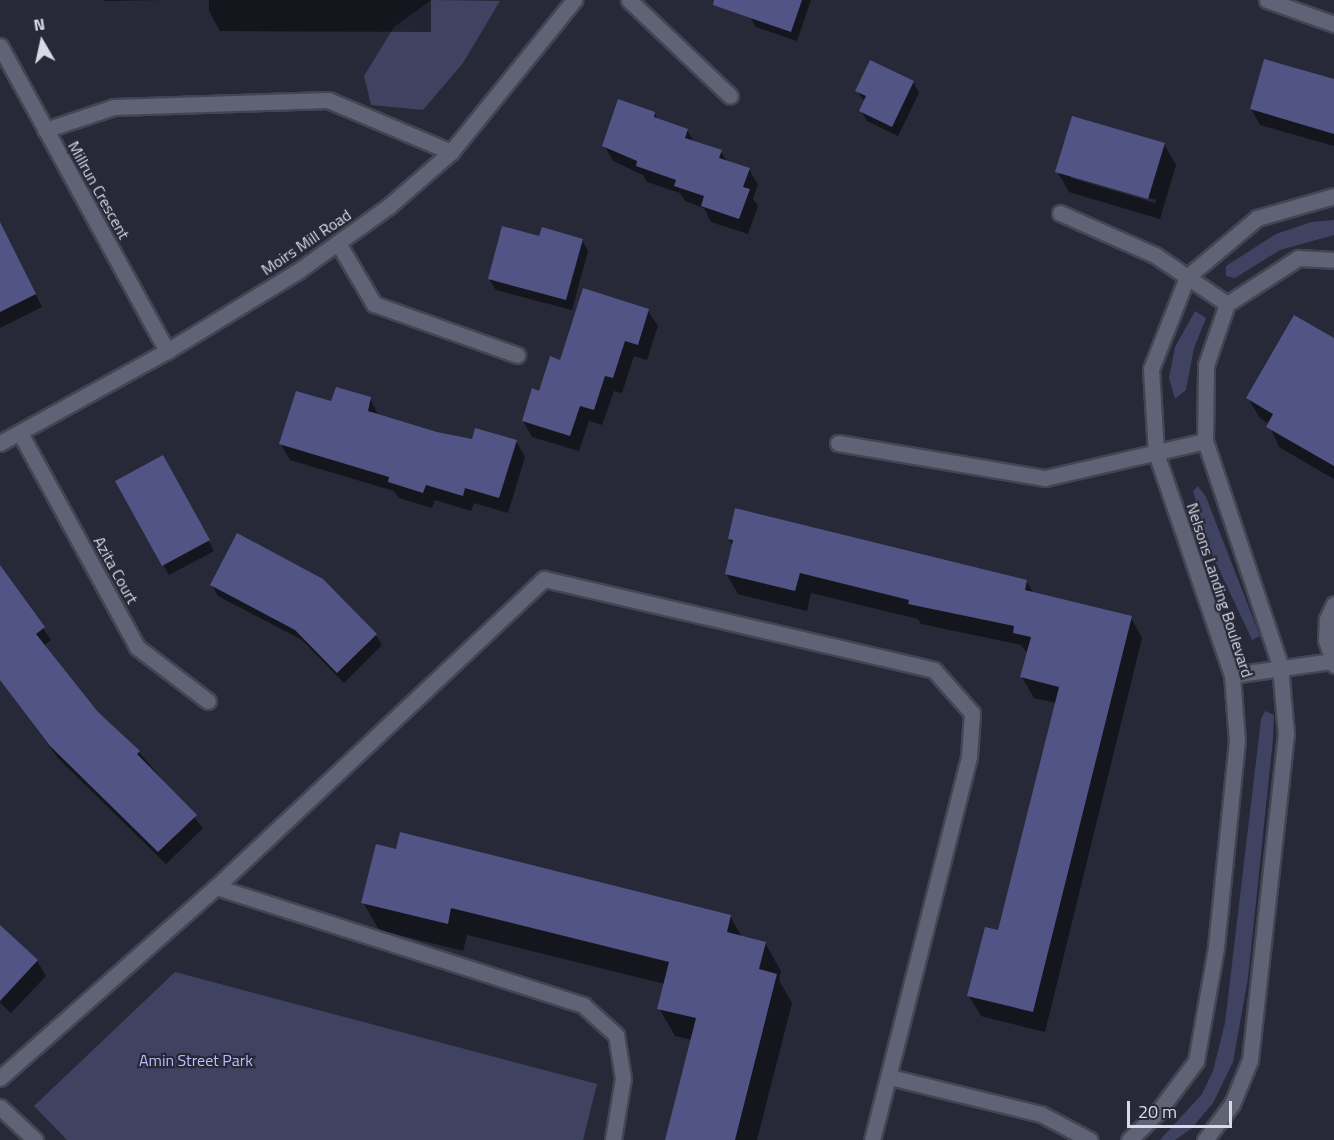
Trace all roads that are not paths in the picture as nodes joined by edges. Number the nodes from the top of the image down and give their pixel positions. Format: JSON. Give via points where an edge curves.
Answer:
{"nodes":[{"id":1,"x":574,"y":0,"type":"edge"},
{"id":2,"x":628,"y":0,"type":"edge"},
{"id":3,"x":1267,"y":0,"type":"edge"},
{"id":4,"x":1334,"y":24,"type":"edge"},
{"id":5,"x":0,"y":46,"type":"edge"},
{"id":6,"x":730,"y":96,"type":"dead end"},
{"id":7,"x":45,"y":129,"type":"junction"},
{"id":8,"x":451,"y":152,"type":"junction"},
{"id":9,"x":1334,"y":196,"type":"edge"},
{"id":10,"x":1060,"y":213,"type":"dead end"},
{"id":11,"x":338,"y":243,"type":"junction"},
{"id":12,"x":1334,"y":260,"type":"edge"},
{"id":13,"x":1187,"y":277,"type":"junction"},
{"id":14,"x":1227,"y":304,"type":"junction"},
{"id":15,"x":167,"y":351,"type":"junction"},
{"id":16,"x":517,"y":355,"type":"dead end"},
{"id":17,"x":20,"y":433,"type":"junction"},
{"id":18,"x":1205,"y":441,"type":"junction"},
{"id":19,"x":838,"y":442,"type":"dead end"},
{"id":20,"x":0,"y":443,"type":"edge"},
{"id":21,"x":1156,"y":453,"type":"junction"},
{"id":22,"x":1334,"y":604,"type":"edge"},
{"id":23,"x":1332,"y":663,"type":"edge"},
{"id":24,"x":1281,"y":665,"type":"junction"},
{"id":25,"x":1232,"y":675,"type":"junction"},
{"id":26,"x":208,"y":701,"type":"dead end"},
{"id":27,"x":216,"y":887,"type":"junction"},
{"id":28,"x":890,"y":1077,"type":"junction"},
{"id":29,"x":0,"y":1078,"type":"edge"},
{"id":30,"x":0,"y":1107,"type":"edge"},
{"id":31,"x":35,"y":1140,"type":"edge"},
{"id":32,"x":613,"y":1140,"type":"edge"},
{"id":33,"x":872,"y":1140,"type":"edge"},
{"id":34,"x":1090,"y":1140,"type":"edge"},
{"id":35,"x":1129,"y":1140,"type":"edge"},
{"id":36,"x":1205,"y":1140,"type":"edge"}],
"edges":[{"from":1,"to":8,"type":"street","name":"Moirs Mill Road"},
{"from":2,"to":6,"type":"street"},
{"from":3,"to":4,"type":"street"},
{"from":5,"to":7,"type":"street","name":"Millrun Crescent"},
{"from":7,"to":8,"type":"street","via":[[114,107],[328,100]]},
{"from":7,"to":15,"type":"street","name":"Millrun Crescent"},
{"from":8,"to":11,"type":"street","name":"Moirs Mill Road","via":[[389,206]]},
{"from":9,"to":13,"type":"street","name":"Nelsons Landing Boulevard","via":[[1257,218]]},
{"from":10,"to":13,"type":"street","via":[[1155,255]]},
{"from":11,"to":15,"type":"street","name":"Moirs Mill Road"},
{"from":11,"to":16,"type":"street","via":[[374,304]]},
{"from":12,"to":14,"type":"street","via":[[1298,258]]},
{"from":13,"to":14,"type":"street"},
{"from":13,"to":21,"type":"street","name":"Nelsons Landing Boulevard","via":[[1151,369]]},
{"from":14,"to":18,"type":"street","name":"Nelsons Landing Boulevard","via":[[1206,365]]},
{"from":15,"to":17,"type":"street","name":"Moirs Mill Road"},
{"from":17,"to":20,"type":"street","name":"Moirs Mill Road"},
{"from":17,"to":26,"type":"street","name":"Azita Court","via":[[137,647]]},
{"from":18,"to":21,"type":"street"},
{"from":18,"to":24,"type":"street","name":"Nelsons Landing Boulevard"},
{"from":19,"to":21,"type":"street","via":[[1045,478]]},
{"from":21,"to":25,"type":"street","name":"Nelsons Landing Boulevard"},
{"from":22,"to":23,"type":"street","via":[[1326,640]]},
{"from":23,"to":24,"type":"street"},
{"from":24,"to":25,"type":"street"},
{"from":24,"to":36,"type":"street","name":"Nelsons Landing Boulevard","via":[[1286,734],[1250,1060],[1232,1104]]},
{"from":25,"to":35,"type":"street","name":"Nelsons Landing Boulevard","via":[[1236,752],[1216,947],[1196,1061],[1157,1113]]},
{"from":27,"to":28,"type":"street","via":[[544,579],[933,670],[972,713],[969,757]]},
{"from":27,"to":29,"type":"street"},
{"from":27,"to":32,"type":"street","via":[[583,1005],[616,1035],[623,1077]]},
{"from":28,"to":33,"type":"street"},
{"from":28,"to":34,"type":"street","via":[[1041,1114]]},
{"from":30,"to":31,"type":"street"}]}
